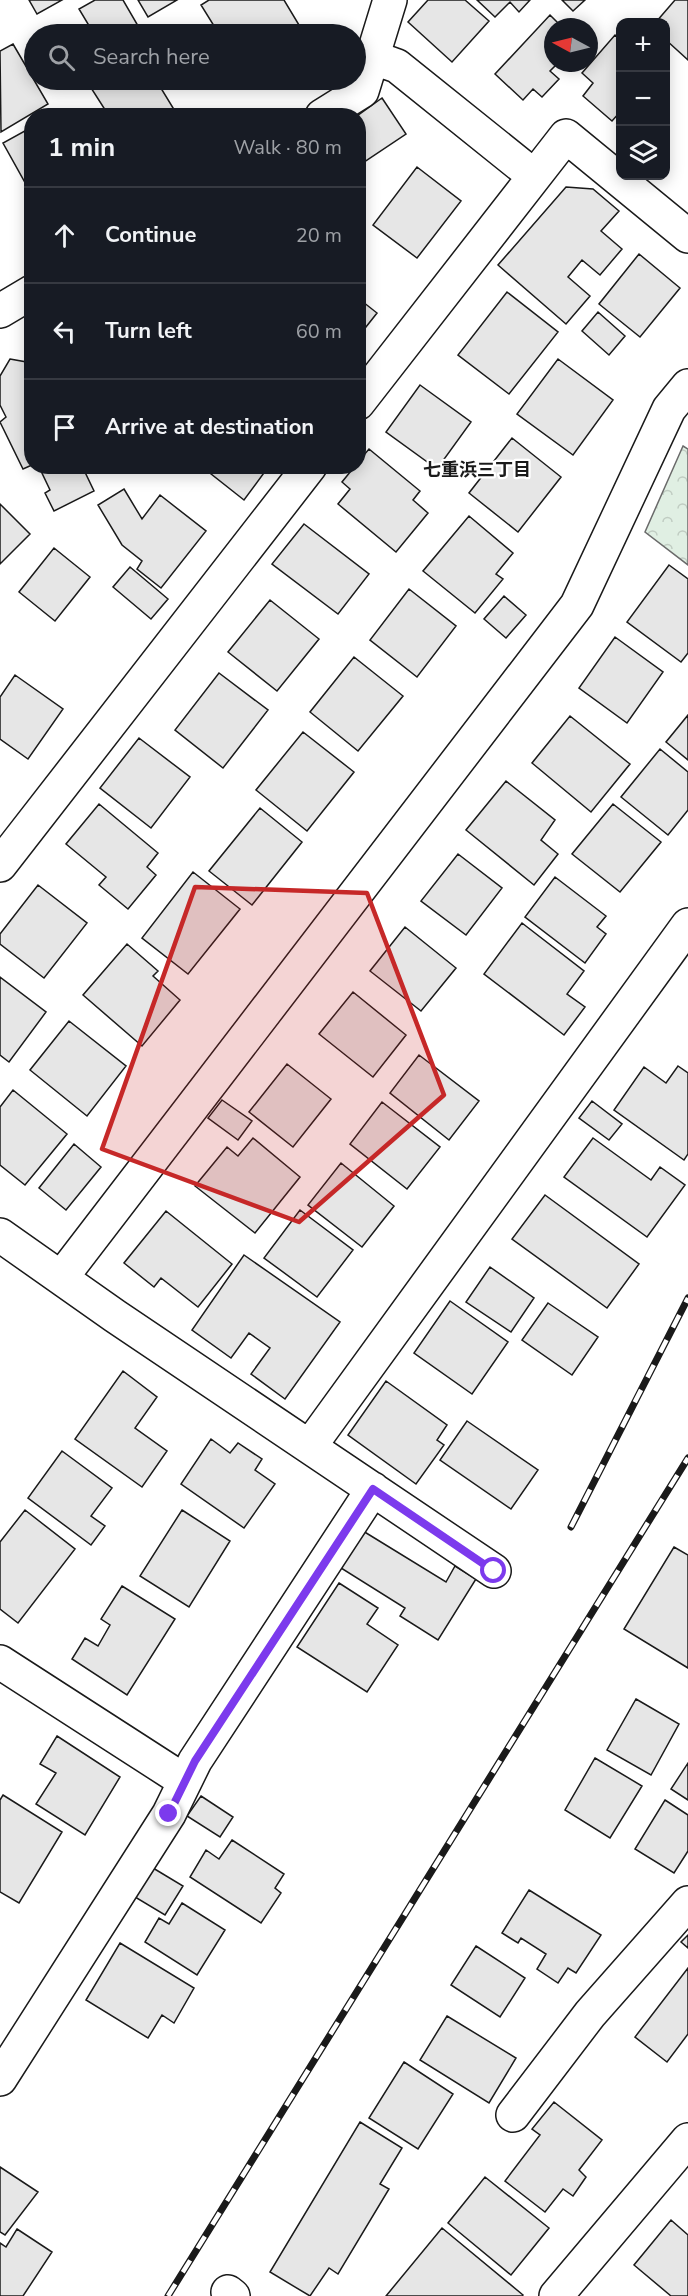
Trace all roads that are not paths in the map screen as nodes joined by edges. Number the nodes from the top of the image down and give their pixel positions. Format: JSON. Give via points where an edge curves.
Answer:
{"nodes":[{"id":1,"x":390,"y":0,"type":"edge"},
{"id":2,"x":372,"y":57,"type":"junction"},
{"id":3,"x":366,"y":77,"type":"edge"},
{"id":4,"x":362,"y":90,"type":"edge"},
{"id":5,"x":335,"y":108,"type":"edge"},
{"id":6,"x":534,"y":176,"type":"junction"},
{"id":7,"x":688,"y":236,"type":"edge"},
{"id":8,"x":24,"y":297,"type":"edge"},
{"id":9,"x":0,"y":311,"type":"edge"},
{"id":10,"x":688,"y":386,"type":"edge"},
{"id":11,"x":366,"y":394,"type":"edge"},
{"id":12,"x":304,"y":474,"type":"edge"},
{"id":13,"x":0,"y":865,"type":"edge"},
{"id":14,"x":688,"y":925,"type":"edge"},
{"id":15,"x":0,"y":1235,"type":"edge"},
{"id":16,"x":61,"y":1278,"type":"junction"},
{"id":17,"x":310,"y":1446,"type":"junction"},
{"id":18,"x":373,"y":1489,"type":"junction"},
{"id":19,"x":494,"y":1571,"type":"dead end"},
{"id":20,"x":0,"y":1662,"type":"edge"},
{"id":21,"x":183,"y":1780,"type":"junction"},
{"id":22,"x":688,"y":1903,"type":"edge"},
{"id":23,"x":0,"y":2079,"type":"edge"},
{"id":24,"x":513,"y":2115,"type":"dead end"},
{"id":25,"x":688,"y":2140,"type":"edge"},
{"id":26,"x":556,"y":2296,"type":"edge"}],
"edges":[{"from":1,"to":2,"type":"street"},
{"from":2,"to":3,"type":"street"},
{"from":2,"to":6,"type":"street","via":[[397,66]]},
{"from":4,"to":5,"type":"street"},
{"from":6,"to":7,"type":"street","via":[[566,136]]},
{"from":6,"to":11,"type":"street"},
{"from":8,"to":9,"type":"street"},
{"from":10,"to":16,"type":"street","via":[[669,409],[577,605]]},
{"from":12,"to":13,"type":"street"},
{"from":14,"to":17,"type":"street"},
{"from":15,"to":16,"type":"street"},
{"from":16,"to":17,"type":"street"},
{"from":17,"to":18,"type":"street"},
{"from":18,"to":19,"type":"street"},
{"from":18,"to":21,"type":"street"},
{"from":20,"to":21,"type":"street"},
{"from":21,"to":23,"type":"street","via":[[169,1814]]},
{"from":22,"to":24,"type":"street","via":[[590,2014]]},
{"from":25,"to":26,"type":"street"}]}
